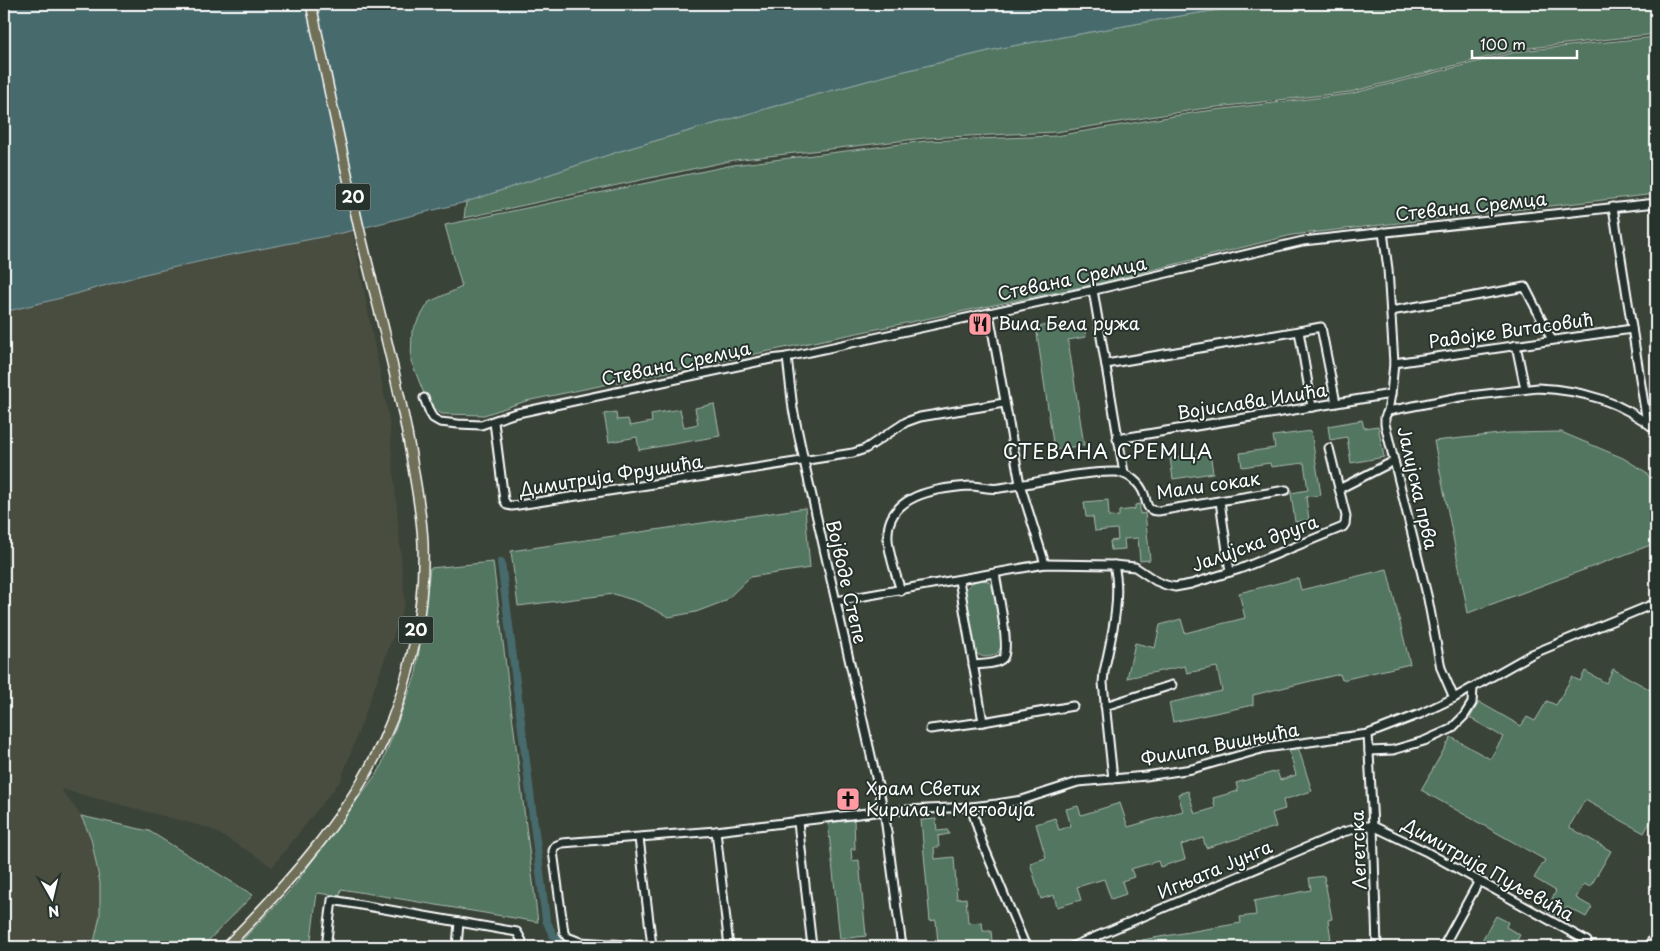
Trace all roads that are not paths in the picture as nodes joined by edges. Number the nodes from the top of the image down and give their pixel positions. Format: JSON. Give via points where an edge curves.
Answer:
{"nodes":[{"id":1,"x":311,"y":4,"type":"edge"},
{"id":2,"x":1656,"y":203,"type":"edge"},
{"id":3,"x":1613,"y":207,"type":"junction"},
{"id":4,"x":1383,"y":232,"type":"junction"},
{"id":5,"x":1093,"y":290,"type":"junction"},
{"id":6,"x":1392,"y":311,"type":"junction"},
{"id":7,"x":988,"y":313,"type":"junction"},
{"id":8,"x":1632,"y":329,"type":"junction"},
{"id":9,"x":1298,"y":331,"type":"junction"},
{"id":10,"x":1552,"y":340,"type":"junction"},
{"id":11,"x":1516,"y":346,"type":"junction"},
{"id":12,"x":787,"y":357,"type":"junction"},
{"id":13,"x":1394,"y":363,"type":"junction"},
{"id":14,"x":1106,"y":364,"type":"junction"},
{"id":15,"x":1525,"y":389,"type":"junction"},
{"id":16,"x":1391,"y":394,"type":"junction"},
{"id":17,"x":424,"y":398,"type":"dead end"},
{"id":18,"x":1004,"y":403,"type":"junction"},
{"id":19,"x":1336,"y":403,"type":"junction"},
{"id":20,"x":1312,"y":407,"type":"junction"},
{"id":21,"x":1388,"y":411,"type":"junction"},
{"id":22,"x":494,"y":422,"type":"junction"},
{"id":23,"x":1647,"y":422,"type":"junction"},
{"id":24,"x":1656,"y":430,"type":"edge"},
{"id":25,"x":1118,"y":439,"type":"junction"},
{"id":26,"x":1329,"y":448,"type":"dead end"},
{"id":27,"x":1394,"y":461,"type":"junction"},
{"id":28,"x":804,"y":462,"type":"junction"},
{"id":29,"x":1124,"y":473,"type":"junction"},
{"id":30,"x":1020,"y":484,"type":"junction"},
{"id":31,"x":1339,"y":489,"type":"junction"},
{"id":32,"x":1286,"y":490,"type":"dead end"},
{"id":33,"x":1220,"y":501,"type":"junction"},
{"id":34,"x":1045,"y":564,"type":"junction"},
{"id":35,"x":1114,"y":565,"type":"junction"},
{"id":36,"x":1230,"y":572,"type":"junction"},
{"id":37,"x":995,"y":573,"type":"junction"},
{"id":38,"x":959,"y":580,"type":"junction"},
{"id":39,"x":901,"y":591,"type":"junction"},
{"id":40,"x":836,"y":602,"type":"junction"},
{"id":41,"x":1656,"y":603,"type":"edge"},
{"id":42,"x":973,"y":666,"type":"junction"},
{"id":43,"x":1172,"y":684,"type":"dead end"},
{"id":44,"x":1473,"y":688,"type":"junction"},
{"id":45,"x":1454,"y":698,"type":"junction"},
{"id":46,"x":1073,"y":706,"type":"dead end"},
{"id":47,"x":1105,"y":706,"type":"junction"},
{"id":48,"x":983,"y":722,"type":"junction"},
{"id":49,"x":930,"y":729,"type":"dead end"},
{"id":50,"x":1368,"y":734,"type":"junction"},
{"id":51,"x":1369,"y":751,"type":"junction"},
{"id":52,"x":1113,"y":779,"type":"junction"},
{"id":53,"x":971,"y":807,"type":"junction"},
{"id":54,"x":884,"y":811,"type":"junction"},
{"id":55,"x":798,"y":822,"type":"junction"},
{"id":56,"x":1374,"y":827,"type":"junction"},
{"id":57,"x":716,"y":831,"type":"junction"},
{"id":58,"x":639,"y":838,"type":"junction"},
{"id":59,"x":1479,"y":881,"type":"junction"},
{"id":60,"x":459,"y":922,"type":"junction"},
{"id":61,"x":1656,"y":934,"type":"edge"},
{"id":62,"x":1587,"y":941,"type":"dead end"},
{"id":63,"x":652,"y":946,"type":"edge"},
{"id":64,"x":226,"y":947,"type":"edge"},
{"id":65,"x":326,"y":947,"type":"edge"},
{"id":66,"x":456,"y":947,"type":"edge"},
{"id":67,"x":522,"y":947,"type":"edge"},
{"id":68,"x":661,"y":947,"type":"edge"},
{"id":69,"x":729,"y":947,"type":"edge"},
{"id":70,"x":812,"y":947,"type":"edge"},
{"id":71,"x":902,"y":947,"type":"edge"},
{"id":72,"x":1026,"y":947,"type":"edge"},
{"id":73,"x":1071,"y":947,"type":"edge"},
{"id":74,"x":1377,"y":947,"type":"edge"},
{"id":75,"x":1443,"y":947,"type":"edge"},
{"id":76,"x":1648,"y":947,"type":"edge"}],
"edges":[{"from":1,"to":64,"type":"main road","number":"20","via":[[398,390],[423,542],[421,604],[403,687],[383,741],[348,804],[274,897]]},
{"from":2,"to":3,"type":"street","name":"Стевана Сремца"},
{"from":3,"to":4,"type":"street","name":"Стевана Сремца"},
{"from":3,"to":8,"type":"street"},
{"from":4,"to":5,"type":"street","name":"Стевана Сремца","via":[[1303,241]]},
{"from":4,"to":6,"type":"street"},
{"from":5,"to":7,"type":"street","name":"Стевана Сремца"},
{"from":5,"to":14,"type":"street"},
{"from":6,"to":10,"type":"street","via":[[1525,288]]},
{"from":6,"to":13,"type":"street"},
{"from":7,"to":12,"type":"street","name":"Стевана Сремца"},
{"from":7,"to":18,"type":"street"},
{"from":8,"to":10,"type":"street","name":"Радојке Витасовић"},
{"from":8,"to":23,"type":"street"},
{"from":9,"to":14,"type":"street"},
{"from":9,"to":19,"type":"street","via":[[1321,327]]},
{"from":9,"to":20,"type":"street"},
{"from":10,"to":11,"type":"street","name":"Радојке Витасовић"},
{"from":11,"to":13,"type":"street","name":"Радојке Витасовић"},
{"from":11,"to":15,"type":"street"},
{"from":12,"to":22,"type":"street","name":"Стевана Сремца","via":[[513,414]]},
{"from":12,"to":28,"type":"street","name":"Војводе Степе"},
{"from":13,"to":16,"type":"street"},
{"from":14,"to":25,"type":"street"},
{"from":15,"to":21,"type":"street","name":"Јалијска прва"},
{"from":15,"to":23,"type":"street","name":"Јалијска прва","via":[[1549,388],[1593,396]]},
{"from":16,"to":19,"type":"street","name":"Војислава Илића"},
{"from":16,"to":21,"type":"street"},
{"from":17,"to":22,"type":"street","name":"Стевана Сремца","via":[[433,418],[440,422],[474,425]]},
{"from":18,"to":28,"type":"street","via":[[920,417],[906,422],[865,449]]},
{"from":18,"to":30,"type":"street"},
{"from":19,"to":20,"type":"street","name":"Војислава Илића"},
{"from":20,"to":25,"type":"street","name":"Војислава Илића"},
{"from":21,"to":27,"type":"street","name":"Јалијска прва","via":[[1385,424]]},
{"from":22,"to":28,"type":"street","name":"Димитрија Фрушића","via":[[504,500],[509,506]]},
{"from":23,"to":24,"type":"street","name":"Јалијска прва"},
{"from":25,"to":29,"type":"street"},
{"from":26,"to":31,"type":"street","name":"Јалијска друга"},
{"from":27,"to":31,"type":"street"},
{"from":27,"to":45,"type":"street","name":"Јалијска прва","via":[[1428,599],[1441,668]]},
{"from":28,"to":40,"type":"street","name":"Војводе Степе"},
{"from":29,"to":30,"type":"street"},
{"from":29,"to":33,"type":"street","name":"Мали сокак","via":[[1136,481],[1152,510]]},
{"from":30,"to":34,"type":"street"},
{"from":30,"to":39,"type":"street","via":[[998,489],[969,486],[926,492],[906,502],[892,517],[888,534]]},
{"from":31,"to":36,"type":"street","name":"Јалијска друга","via":[[1346,516],[1343,527]]},
{"from":32,"to":33,"type":"street","name":"Мали сокак"},
{"from":33,"to":36,"type":"street"},
{"from":34,"to":35,"type":"street","name":"Јалијска друга"},
{"from":34,"to":37,"type":"street","name":"Јалијска друга"},
{"from":35,"to":36,"type":"street","name":"Јалијска друга","via":[[1135,567],[1166,586],[1191,584]]},
{"from":35,"to":47,"type":"street","via":[[1118,596],[1104,672]]},
{"from":37,"to":38,"type":"street","name":"Јалијска друга"},
{"from":37,"to":42,"type":"street","via":[[1005,654],[998,661]]},
{"from":38,"to":39,"type":"street","name":"Јалијска друга"},
{"from":38,"to":42,"type":"street"},
{"from":39,"to":40,"type":"street","name":"Јалијска друга"},
{"from":40,"to":54,"type":"street","name":"Војводе Степе"},
{"from":41,"to":44,"type":"street","name":"Филипа Вишњића","via":[[1532,654]]},
{"from":42,"to":48,"type":"street"},
{"from":43,"to":47,"type":"street"},
{"from":44,"to":45,"type":"street","name":"Филипа Вишњића"},
{"from":44,"to":51,"type":"street","via":[[1472,702],[1451,729],[1394,750]]},
{"from":45,"to":50,"type":"street","name":"Филипа Вишњића"},
{"from":46,"to":48,"type":"street"},
{"from":47,"to":52,"type":"street"},
{"from":48,"to":49,"type":"street"},
{"from":50,"to":51,"type":"street","name":"Легетска"},
{"from":50,"to":52,"type":"street","name":"Филипа Вишњића","via":[[1265,748],[1192,769]]},
{"from":51,"to":56,"type":"street","name":"Легетска"},
{"from":52,"to":53,"type":"street","name":"Филипа Вишњића","via":[[1078,782],[1022,800]]},
{"from":53,"to":54,"type":"street","name":"Филипа Вишњића"},
{"from":53,"to":72,"type":"street","via":[[982,842]]},
{"from":54,"to":55,"type":"street"},
{"from":54,"to":71,"type":"street","name":"Војводе Степе"},
{"from":55,"to":57,"type":"street"},
{"from":55,"to":70,"type":"street"},
{"from":56,"to":59,"type":"street","name":"Димитрија Пуљевића"},
{"from":56,"to":73,"type":"street","name":"Игњата Јунга","via":[[1343,832]]},
{"from":56,"to":74,"type":"street","name":"Легетска"},
{"from":57,"to":58,"type":"street"},
{"from":57,"to":69,"type":"street"},
{"from":58,"to":63,"type":"street"},
{"from":58,"to":63,"type":"street","via":[[562,843],[553,851],[567,937],[580,942]]},
{"from":59,"to":62,"type":"street","name":"Димитрија Пуљевића"},
{"from":59,"to":75,"type":"street"},
{"from":60,"to":65,"type":"street","via":[[332,900]]},
{"from":60,"to":66,"type":"street"},
{"from":60,"to":67,"type":"street","via":[[517,932]]},
{"from":61,"to":76,"type":"street"},
{"from":63,"to":68,"type":"street"}]}
